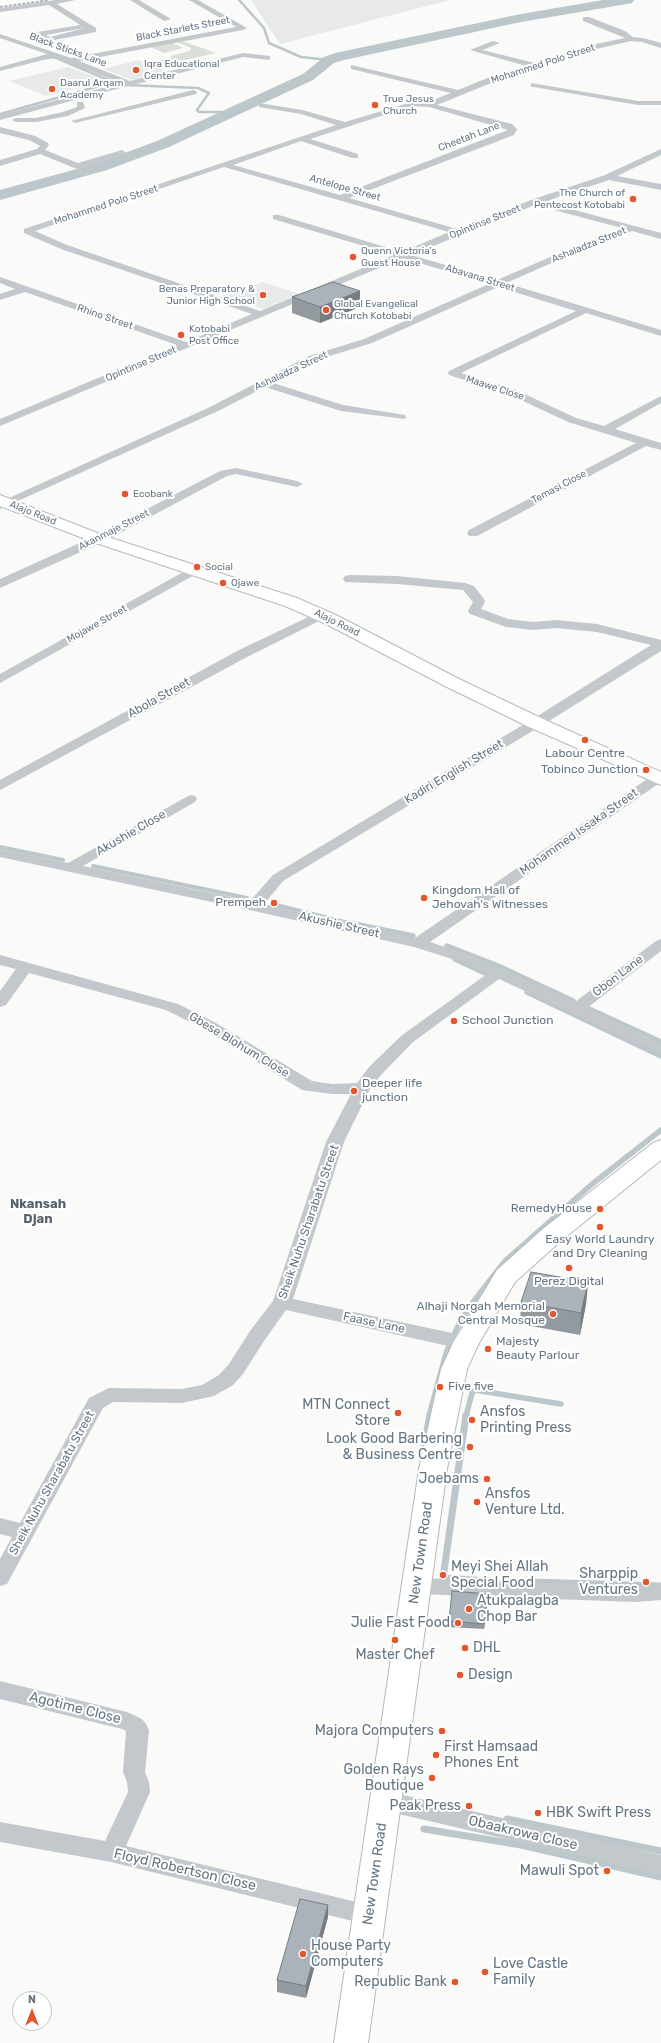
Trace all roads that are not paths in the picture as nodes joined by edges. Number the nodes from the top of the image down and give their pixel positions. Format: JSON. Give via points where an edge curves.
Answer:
{"nodes":[{"id":1,"x":71,"y":0,"type":"edge"},
{"id":2,"x":134,"y":0,"type":"edge"},
{"id":3,"x":193,"y":0,"type":"edge"},
{"id":4,"x":50,"y":3,"type":"junction"},
{"id":5,"x":0,"y":10,"type":"edge"},
{"id":6,"x":167,"y":19,"type":"dead end"},
{"id":7,"x":586,"y":19,"type":"dead end"},
{"id":8,"x":86,"y":26,"type":"junction"},
{"id":9,"x":0,"y":36,"type":"edge"},
{"id":10,"x":661,"y":38,"type":"edge"},
{"id":11,"x":632,"y":39,"type":"junction"},
{"id":12,"x":11,"y":40,"type":"junction"},
{"id":13,"x":648,"y":41,"type":"junction"},
{"id":14,"x":0,"y":43,"type":"edge"},
{"id":15,"x":496,"y":43,"type":"dead end"},
{"id":16,"x":661,"y":46,"type":"edge"},
{"id":17,"x":55,"y":54,"type":"junction"},
{"id":18,"x":266,"y":58,"type":"dead end"},
{"id":19,"x":72,"y":60,"type":"junction"},
{"id":20,"x":533,"y":65,"type":"junction"},
{"id":21,"x":354,"y":67,"type":"dead end"},
{"id":22,"x":0,"y":69,"type":"edge"},
{"id":23,"x":129,"y":83,"type":"junction"},
{"id":24,"x":534,"y":85,"type":"dead end"},
{"id":25,"x":118,"y":86,"type":"junction"},
{"id":26,"x":151,"y":87,"type":"dead end"},
{"id":27,"x":172,"y":88,"type":"dead end"},
{"id":28,"x":98,"y":90,"type":"junction"},
{"id":29,"x":459,"y":94,"type":"junction"},
{"id":30,"x":112,"y":95,"type":"dead end"},
{"id":31,"x":68,"y":99,"type":"junction"},
{"id":32,"x":126,"y":100,"type":"dead end"},
{"id":33,"x":661,"y":103,"type":"edge"},
{"id":34,"x":139,"y":105,"type":"junction"},
{"id":35,"x":262,"y":105,"type":"dead end"},
{"id":36,"x":425,"y":105,"type":"junction"},
{"id":37,"x":2,"y":118,"type":"edge"},
{"id":38,"x":75,"y":121,"type":"dead end"},
{"id":39,"x":346,"y":125,"type":"junction"},
{"id":40,"x":0,"y":130,"type":"edge"},
{"id":41,"x":302,"y":139,"type":"junction"},
{"id":42,"x":42,"y":148,"type":"junction"},
{"id":43,"x":661,"y":152,"type":"edge"},
{"id":44,"x":122,"y":153,"type":"dead end"},
{"id":45,"x":355,"y":156,"type":"dead end"},
{"id":46,"x":0,"y":163,"type":"edge"},
{"id":47,"x":225,"y":165,"type":"junction"},
{"id":48,"x":608,"y":177,"type":"junction"},
{"id":49,"x":661,"y":187,"type":"edge"},
{"id":50,"x":341,"y":198,"type":"junction"},
{"id":51,"x":534,"y":202,"type":"junction"},
{"id":52,"x":276,"y":217,"type":"dead end"},
{"id":53,"x":631,"y":228,"type":"junction"},
{"id":54,"x":458,"y":232,"type":"junction"},
{"id":55,"x":661,"y":236,"type":"edge"},
{"id":56,"x":404,"y":255,"type":"junction"},
{"id":57,"x":0,"y":280,"type":"edge"},
{"id":58,"x":498,"y":284,"type":"junction"},
{"id":59,"x":24,"y":289,"type":"junction"},
{"id":60,"x":0,"y":297,"type":"edge"},
{"id":61,"x":585,"y":310,"type":"junction"},
{"id":62,"x":260,"y":314,"type":"junction"},
{"id":63,"x":661,"y":334,"type":"edge"},
{"id":64,"x":186,"y":345,"type":"junction"},
{"id":65,"x":264,"y":382,"type":"junction"},
{"id":66,"x":661,"y":399,"type":"edge"},
{"id":67,"x":401,"y":417,"type":"dead end"},
{"id":68,"x":0,"y":423,"type":"edge"},
{"id":69,"x":606,"y":429,"type":"junction"},
{"id":70,"x":645,"y":442,"type":"junction"},
{"id":71,"x":661,"y":447,"type":"edge"},
{"id":72,"x":297,"y":484,"type":"dead end"},
{"id":73,"x":2,"y":503,"type":"edge"},
{"id":74,"x":473,"y":533,"type":"dead end"},
{"id":75,"x":99,"y":540,"type":"junction"},
{"id":76,"x":194,"y":570,"type":"junction"},
{"id":77,"x":348,"y":579,"type":"dead end"},
{"id":78,"x":0,"y":584,"type":"edge"},
{"id":79,"x":321,"y":615,"type":"junction"},
{"id":80,"x":661,"y":645,"type":"edge"},
{"id":81,"x":0,"y":679,"type":"edge"},
{"id":82,"x":536,"y":723,"type":"junction"},
{"id":83,"x":660,"y":778,"type":"edge"},
{"id":84,"x":0,"y":786,"type":"edge"},
{"id":85,"x":190,"y":799,"type":"dead end"},
{"id":86,"x":0,"y":853,"type":"edge"},
{"id":87,"x":71,"y":867,"type":"junction"},
{"id":88,"x":254,"y":906,"type":"junction"},
{"id":89,"x":418,"y":943,"type":"junction"},
{"id":90,"x":661,"y":944,"type":"edge"},
{"id":91,"x":0,"y":960,"type":"edge"},
{"id":92,"x":26,"y":966,"type":"junction"},
{"id":93,"x":498,"y":973,"type":"junction"},
{"id":94,"x":0,"y":1002,"type":"edge"},
{"id":95,"x":576,"y":1009,"type":"junction"},
{"id":96,"x":661,"y":1049,"type":"edge"},
{"id":97,"x":362,"y":1088,"type":"junction"},
{"id":98,"x":661,"y":1148,"type":"edge"},
{"id":99,"x":282,"y":1303,"type":"junction"},
{"id":100,"x":466,"y":1343,"type":"junction"},
{"id":101,"x":0,"y":1526,"type":"edge"},
{"id":102,"x":25,"y":1532,"type":"junction"},
{"id":103,"x":0,"y":1578,"type":"edge"},
{"id":104,"x":416,"y":1586,"type":"junction"},
{"id":105,"x":661,"y":1592,"type":"edge"},
{"id":106,"x":0,"y":1690,"type":"edge"},
{"id":107,"x":386,"y":1801,"type":"junction"},
{"id":108,"x":0,"y":1832,"type":"edge"},
{"id":109,"x":111,"y":1852,"type":"junction"},
{"id":110,"x":661,"y":1865,"type":"edge"},
{"id":111,"x":369,"y":1915,"type":"junction"},
{"id":112,"x":351,"y":2043,"type":"edge"}],
"edges":[{"from":1,"to":4,"type":"street"},
{"from":2,"to":6,"type":"street"},
{"from":3,"to":19,"type":"street","name":"Black Starlets Street","via":[[243,28]]},
{"from":4,"to":5,"type":"street"},
{"from":4,"to":8,"type":"street"},
{"from":7,"to":11,"type":"street"},
{"from":8,"to":8,"type":"street","via":[[38,34],[49,39],[96,32]]},
{"from":9,"to":12,"type":"street","name":"Black Sticks Lane"},
{"from":10,"to":13,"type":"street","name":"Mohammed Polo Street"},
{"from":11,"to":13,"type":"street","name":"Mohammed Polo Street"},
{"from":11,"to":20,"type":"street","name":"Mohammed Polo Street"},
{"from":12,"to":14,"type":"street"},
{"from":12,"to":17,"type":"street","name":"Black Sticks Lane"},
{"from":13,"to":16,"type":"street"},
{"from":15,"to":20,"type":"street","via":[[474,50]]},
{"from":17,"to":19,"type":"street","name":"Black Sticks Lane"},
{"from":17,"to":22,"type":"street"},
{"from":18,"to":23,"type":"street","via":[[243,55]]},
{"from":19,"to":23,"type":"street","name":"Black Sticks Lane"},
{"from":20,"to":29,"type":"street","name":"Mohammed Polo Street"},
{"from":21,"to":29,"type":"street"},
{"from":23,"to":25,"type":"street"},
{"from":24,"to":33,"type":"street","via":[[636,103]]},
{"from":25,"to":26,"type":"street"},
{"from":25,"to":28,"type":"street"},
{"from":27,"to":34,"type":"street","via":[[197,93]]},
{"from":28,"to":30,"type":"street"},
{"from":28,"to":31,"type":"street"},
{"from":29,"to":36,"type":"street","name":"Mohammed Polo Street"},
{"from":31,"to":37,"type":"street"},
{"from":31,"to":37,"type":"street","via":[[79,103],[81,108],[36,120]]},
{"from":32,"to":34,"type":"street"},
{"from":34,"to":38,"type":"street"},
{"from":35,"to":39,"type":"street","via":[[302,112]]},
{"from":36,"to":39,"type":"street","name":"Mohammed Polo Street","via":[[408,105]]},
{"from":36,"to":50,"type":"street","name":"Cheetah Lane","via":[[509,126],[513,131]]},
{"from":39,"to":41,"type":"street","name":"Mohammed Polo Street"},
{"from":40,"to":42,"type":"street","via":[[32,138]]},
{"from":41,"to":45,"type":"street"},
{"from":41,"to":47,"type":"street","name":"Mohammed Polo Street"},
{"from":42,"to":44,"type":"street","via":[[77,166]]},
{"from":42,"to":46,"type":"street"},
{"from":43,"to":48,"type":"street","name":"Opintinse Street"},
{"from":47,"to":50,"type":"street","name":"Antelope Street"},
{"from":47,"to":62,"type":"street","name":"Mohammed Polo Street","via":[[27,231],[64,247]]},
{"from":48,"to":49,"type":"street"},
{"from":48,"to":51,"type":"street","name":"Opintinse Street"},
{"from":50,"to":54,"type":"street","name":"Antelope Street"},
{"from":51,"to":53,"type":"street"},
{"from":51,"to":54,"type":"street","name":"Opintinse Street"},
{"from":52,"to":56,"type":"street","name":"Abavana Street"},
{"from":53,"to":55,"type":"street"},
{"from":53,"to":58,"type":"street","name":"Ashaladza Street"},
{"from":54,"to":56,"type":"street","name":"Opintinse Street"},
{"from":56,"to":58,"type":"street","name":"Abavana Street"},
{"from":56,"to":62,"type":"street","name":"Opintinse Street"},
{"from":57,"to":59,"type":"street","name":"Rhino Street"},
{"from":58,"to":61,"type":"street","name":"Abavana Street"},
{"from":58,"to":65,"type":"street","name":"Ashaladza Street","via":[[368,341],[313,358]]},
{"from":59,"to":60,"type":"street"},
{"from":59,"to":64,"type":"street","name":"Rhino Street"},
{"from":61,"to":63,"type":"street","name":"Abavana Street"},
{"from":61,"to":69,"type":"street","name":"Maawe Close","via":[[454,373],[512,392],[572,420]]},
{"from":62,"to":64,"type":"street","name":"Opintinse Street"},
{"from":64,"to":68,"type":"street","name":"Opintinse Street"},
{"from":65,"to":67,"type":"street","via":[[341,408]]},
{"from":65,"to":73,"type":"street","name":"Ashaladza Street","via":[[214,409]]},
{"from":66,"to":69,"type":"street"},
{"from":69,"to":70,"type":"street"},
{"from":70,"to":71,"type":"street"},
{"from":70,"to":74,"type":"street","name":"Temasi Close"},
{"from":72,"to":75,"type":"street","name":"Akanmaje Street","via":[[236,471],[224,473]]},
{"from":73,"to":75,"type":"street","name":"Alajo Road"},
{"from":75,"to":76,"type":"street","name":"Alajo Road"},
{"from":75,"to":78,"type":"street","name":"Akanmaje Street"},
{"from":76,"to":79,"type":"street","name":"Alajo Road","via":[[258,590]]},
{"from":76,"to":81,"type":"street","name":"Mojawe Street"},
{"from":77,"to":80,"type":"street","via":[[464,586],[476,595],[479,602],[474,608],[479,613],[511,624],[556,624],[608,630]]},
{"from":79,"to":82,"type":"street","name":"Alajo Road"},
{"from":79,"to":84,"type":"street","name":"Abola Street","via":[[244,653]]},
{"from":80,"to":82,"type":"street","name":"Kadiri English Street"},
{"from":82,"to":83,"type":"street","name":"Alajo Road"},
{"from":82,"to":88,"type":"street","name":"Kadiri English Street","via":[[278,878]]},
{"from":83,"to":89,"type":"street","name":"Mohammed Issaka Street"},
{"from":85,"to":87,"type":"street","name":"Akushie Close"},
{"from":86,"to":87,"type":"street","name":"Akushie Street"},
{"from":87,"to":88,"type":"street","name":"Akushie Street"},
{"from":88,"to":89,"type":"street","name":"Akushie Street"},
{"from":89,"to":93,"type":"street","name":"Akushie Street","via":[[454,954]]},
{"from":90,"to":95,"type":"street","name":"Gbon Lane"},
{"from":91,"to":92,"type":"street","name":"Gbese Blohum Close"},
{"from":92,"to":94,"type":"street"},
{"from":92,"to":97,"type":"street","name":"Gbese Blohum Close","via":[[172,1006],[210,1026],[308,1086],[332,1089]]},
{"from":93,"to":95,"type":"street","name":"Akushie Street"},
{"from":93,"to":97,"type":"street","name":"Sheik Nuhu Sharabatu Street","via":[[407,1039],[374,1071]]},
{"from":95,"to":96,"type":"street","name":"Akushie Street"},
{"from":97,"to":99,"type":"street","name":"Sheik Nuhu Sharabatu Street","via":[[335,1142]]},
{"from":98,"to":100,"type":"street","name":"New Town Road","via":[[520,1262],[506,1276]]},
{"from":99,"to":100,"type":"street","name":"Faase Lane"},
{"from":99,"to":102,"type":"street","name":"Sheik Nuhu Sharabatu Street","via":[[236,1369],[226,1380],[207,1391],[182,1396],[109,1395],[96,1403]]},
{"from":100,"to":104,"type":"street","name":"New Town Road","via":[[454,1369],[444,1414],[433,1469]]},
{"from":101,"to":102,"type":"street"},
{"from":102,"to":103,"type":"street","name":"Sheik Nuhu Sharabatu Street"},
{"from":104,"to":105,"type":"street","via":[[635,1594]]},
{"from":104,"to":107,"type":"street","name":"New Town Road"},
{"from":106,"to":109,"type":"street","name":"Agotime Close","via":[[127,1721],[138,1730],[134,1772],[138,1792]]},
{"from":107,"to":110,"type":"street","name":"Obaakrowa Close"},
{"from":107,"to":111,"type":"street","name":"New Town Road"},
{"from":108,"to":109,"type":"street","name":"Floyd Robertson Close"},
{"from":109,"to":111,"type":"street","name":"Floyd Robertson Close"},
{"from":111,"to":112,"type":"street","name":"New Town Road"}]}
